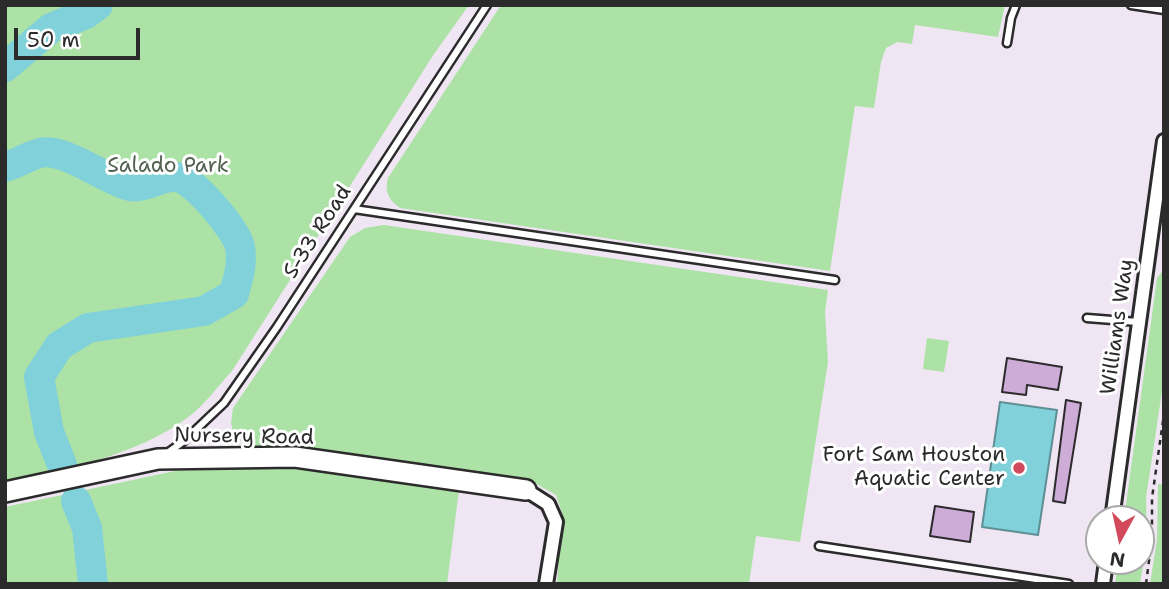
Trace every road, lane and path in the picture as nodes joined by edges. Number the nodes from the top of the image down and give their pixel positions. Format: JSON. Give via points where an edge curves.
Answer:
{"nodes":[{"id":1,"x":487,"y":5,"type":"edge"},
{"id":2,"x":1016,"y":5,"type":"edge"},
{"id":3,"x":1131,"y":5,"type":"edge"},
{"id":4,"x":1164,"y":10,"type":"edge"},
{"id":5,"x":1007,"y":43,"type":"dead end"},
{"id":6,"x":1164,"y":141,"type":"edge"},
{"id":7,"x":354,"y":209,"type":"junction"},
{"id":8,"x":835,"y":280,"type":"dead end"},
{"id":9,"x":1087,"y":318,"type":"dead end"},
{"id":10,"x":1138,"y":322,"type":"junction"},
{"id":11,"x":1164,"y":414,"type":"edge"},
{"id":12,"x":158,"y":459,"type":"junction"},
{"id":13,"x":526,"y":490,"type":"joint"},
{"id":14,"x":5,"y":492,"type":"edge"},
{"id":15,"x":1114,"y":505,"type":"edge"},
{"id":16,"x":819,"y":546,"type":"dead end"},
{"id":17,"x":547,"y":584,"type":"edge"},
{"id":18,"x":1069,"y":584,"type":"edge"},
{"id":19,"x":1146,"y":584,"type":"edge"}],
"edges":[{"from":1,"to":7,"type":"lane","name":"S-33 Road"},
{"from":2,"to":5,"type":"lane"},
{"from":3,"to":4,"type":"lane"},
{"from":6,"to":10,"type":"street","name":"Williams Way"},
{"from":7,"to":8,"type":"lane"},
{"from":7,"to":12,"type":"lane","name":"S-33 Road","via":[[224,404]]},
{"from":9,"to":10,"type":"lane"},
{"from":10,"to":15,"type":"street","name":"Williams Way"},
{"from":11,"to":19,"type":"path"},
{"from":12,"to":13,"type":"street","name":"Nursery Road","via":[[295,457]]},
{"from":12,"to":14,"type":"street","name":"Nursery Road"},
{"from":13,"to":17,"type":"street","via":[[548,504],[556,522]]},
{"from":16,"to":18,"type":"lane"}]}
